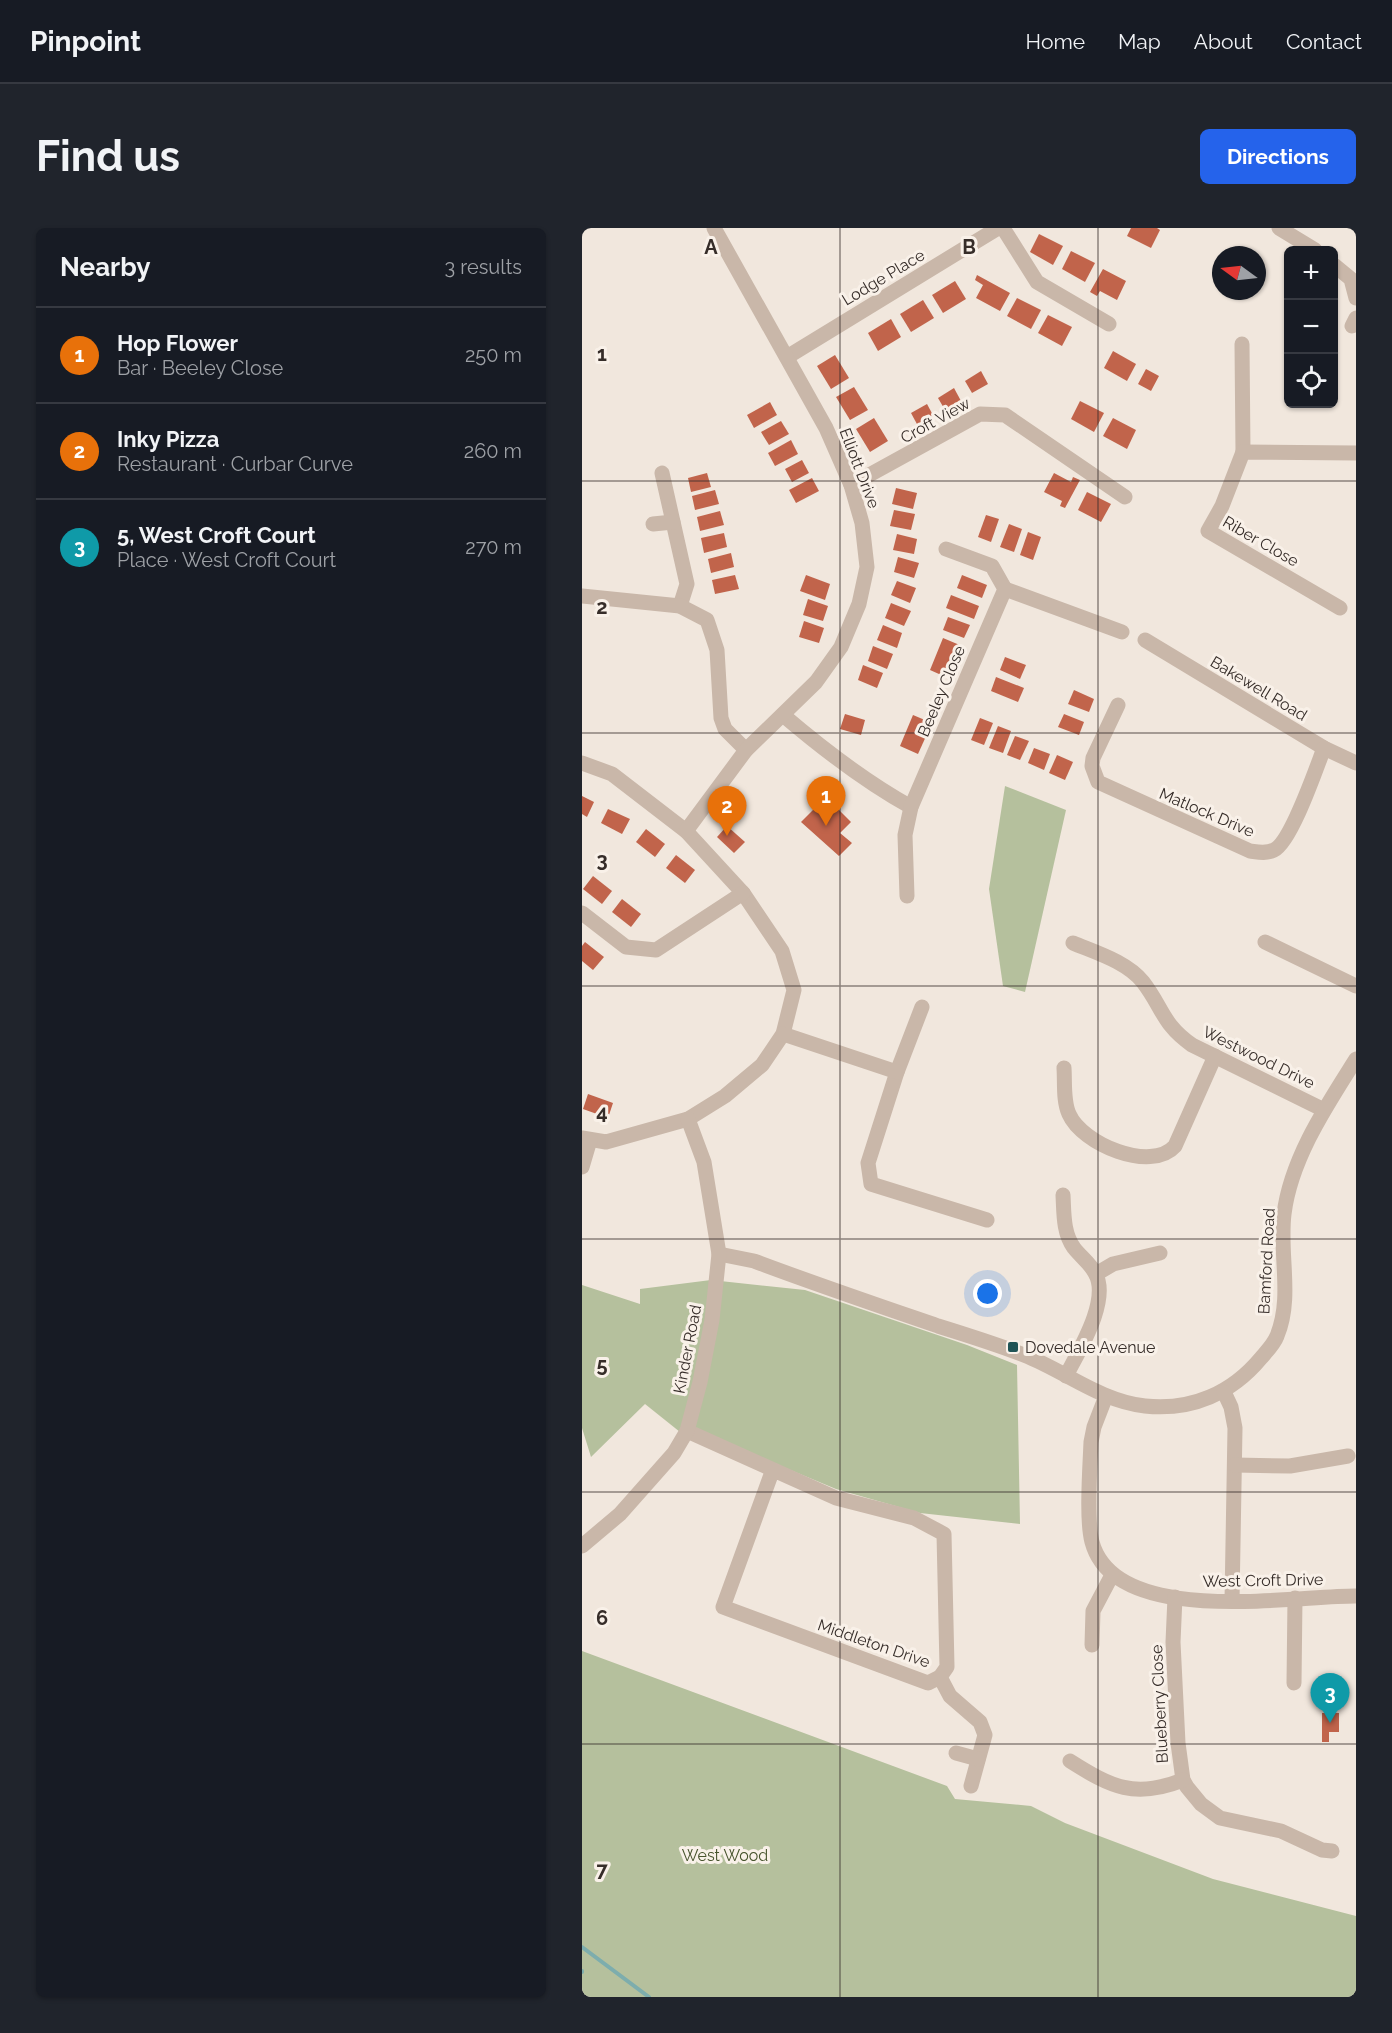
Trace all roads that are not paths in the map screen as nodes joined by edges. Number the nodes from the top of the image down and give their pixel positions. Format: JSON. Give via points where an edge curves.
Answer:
{"nodes":[{"id":1,"x":998,"y":228,"type":"edge"},
{"id":2,"x":1003,"y":228,"type":"edge"},
{"id":3,"x":1279,"y":228,"type":"edge"},
{"id":4,"x":716,"y":229,"type":"edge"},
{"id":5,"x":1308,"y":246,"type":"edge"},
{"id":6,"x":1338,"y":268,"type":"edge"},
{"id":7,"x":1356,"y":298,"type":"edge"},
{"id":8,"x":1109,"y":324,"type":"dead end"},
{"id":9,"x":1247,"y":351,"type":"dead end"},
{"id":10,"x":787,"y":357,"type":"junction"},
{"id":11,"x":1243,"y":452,"type":"junction"},
{"id":12,"x":1356,"y":453,"type":"edge"},
{"id":13,"x":662,"y":473,"type":"dead end"},
{"id":14,"x":851,"y":485,"type":"junction"},
{"id":15,"x":1125,"y":497,"type":"dead end"},
{"id":16,"x":673,"y":522,"type":"junction"},
{"id":17,"x":653,"y":524,"type":"dead end"},
{"id":18,"x":946,"y":549,"type":"dead end"},
{"id":19,"x":1005,"y":589,"type":"junction"},
{"id":20,"x":582,"y":596,"type":"edge"},
{"id":21,"x":680,"y":606,"type":"junction"},
{"id":22,"x":1340,"y":608,"type":"dead end"},
{"id":23,"x":1122,"y":632,"type":"dead end"},
{"id":24,"x":1145,"y":640,"type":"dead end"},
{"id":25,"x":1118,"y":705,"type":"dead end"},
{"id":26,"x":783,"y":715,"type":"junction"},
{"id":27,"x":1324,"y":748,"type":"junction"},
{"id":28,"x":746,"y":750,"type":"junction"},
{"id":29,"x":582,"y":763,"type":"edge"},
{"id":30,"x":1356,"y":763,"type":"edge"},
{"id":31,"x":911,"y":807,"type":"junction"},
{"id":32,"x":686,"y":831,"type":"junction"},
{"id":33,"x":743,"y":893,"type":"junction"},
{"id":34,"x":907,"y":896,"type":"dead end"},
{"id":35,"x":582,"y":913,"type":"edge"},
{"id":36,"x":1265,"y":942,"type":"dead end"},
{"id":37,"x":1073,"y":943,"type":"dead end"},
{"id":38,"x":1356,"y":986,"type":"edge"},
{"id":39,"x":922,"y":1007,"type":"dead end"},
{"id":40,"x":783,"y":1034,"type":"junction"},
{"id":41,"x":1215,"y":1056,"type":"junction"},
{"id":42,"x":1356,"y":1059,"type":"edge"},
{"id":43,"x":1064,"y":1068,"type":"dead end"},
{"id":44,"x":897,"y":1072,"type":"junction"},
{"id":45,"x":1324,"y":1110,"type":"junction"},
{"id":46,"x":688,"y":1119,"type":"junction"},
{"id":47,"x":586,"y":1139,"type":"edge"},
{"id":48,"x":582,"y":1167,"type":"edge"},
{"id":49,"x":1063,"y":1195,"type":"dead end"},
{"id":50,"x":987,"y":1220,"type":"dead end"},
{"id":51,"x":1160,"y":1253,"type":"dead end"},
{"id":52,"x":719,"y":1254,"type":"junction"},
{"id":53,"x":1096,"y":1274,"type":"junction"},
{"id":54,"x":1066,"y":1376,"type":"junction"},
{"id":55,"x":1224,"y":1392,"type":"junction"},
{"id":56,"x":1106,"y":1396,"type":"junction"},
{"id":57,"x":687,"y":1431,"type":"junction"},
{"id":58,"x":1348,"y":1456,"type":"dead end"},
{"id":59,"x":1318,"y":1461,"type":"junction"},
{"id":60,"x":1235,"y":1465,"type":"junction"},
{"id":61,"x":772,"y":1472,"type":"junction"},
{"id":62,"x":1324,"y":1476,"type":"dead end"},
{"id":63,"x":582,"y":1546,"type":"edge"},
{"id":64,"x":1112,"y":1575,"type":"junction"},
{"id":65,"x":1355,"y":1596,"type":"edge"},
{"id":66,"x":1175,"y":1597,"type":"junction"},
{"id":67,"x":1295,"y":1598,"type":"junction"},
{"id":68,"x":1232,"y":1601,"type":"junction"},
{"id":69,"x":1092,"y":1645,"type":"dead end"},
{"id":70,"x":940,"y":1677,"type":"junction"},
{"id":71,"x":1294,"y":1683,"type":"dead end"},
{"id":72,"x":956,"y":1753,"type":"dead end"},
{"id":73,"x":978,"y":1760,"type":"junction"},
{"id":74,"x":1070,"y":1761,"type":"dead end"},
{"id":75,"x":1183,"y":1780,"type":"junction"},
{"id":76,"x":971,"y":1786,"type":"dead end"},
{"id":77,"x":1332,"y":1851,"type":"dead end"}],
"edges":[{"from":1,"to":10,"type":"street","name":"Lodge Place"},
{"from":2,"to":8,"type":"street","via":[[1037,282]]},
{"from":3,"to":5,"type":"street"},
{"from":4,"to":10,"type":"street","name":"Elliott Drive"},
{"from":6,"to":7,"type":"street","via":[[1351,279]]},
{"from":9,"to":11,"type":"street","name":"Riber Close"},
{"from":10,"to":14,"type":"street","name":"Elliott Drive","via":[[826,428]]},
{"from":11,"to":12,"type":"street"},
{"from":11,"to":22,"type":"street","name":"Riber Close","via":[[1208,531]]},
{"from":13,"to":16,"type":"street"},
{"from":14,"to":15,"type":"street","name":"Croft View","via":[[981,414],[1005,415]]},
{"from":14,"to":26,"type":"street","name":"Elliott Drive","via":[[862,523],[867,567],[859,604],[841,647],[816,682]]},
{"from":16,"to":17,"type":"street"},
{"from":16,"to":21,"type":"street","via":[[687,584]]},
{"from":18,"to":19,"type":"street","via":[[992,566]]},
{"from":19,"to":23,"type":"street"},
{"from":19,"to":31,"type":"street","name":"Beeley Close"},
{"from":20,"to":21,"type":"street"},
{"from":21,"to":28,"type":"street","via":[[707,620],[717,650],[721,718],[725,729]]},
{"from":24,"to":27,"type":"street","name":"Bakewell Road"},
{"from":25,"to":27,"type":"street","name":"Matlock Drive","via":[[1093,758],[1098,782],[1250,851],[1272,851],[1281,846]]},
{"from":26,"to":28,"type":"street","name":"Elliott Drive"},
{"from":26,"to":31,"type":"street","via":[[872,786]]},
{"from":27,"to":30,"type":"street","name":"Bakewell Road"},
{"from":28,"to":32,"type":"street","name":"Elliott Drive"},
{"from":29,"to":32,"type":"street","via":[[612,774]]},
{"from":31,"to":34,"type":"street","name":"Beeley Close","via":[[904,835]]},
{"from":32,"to":33,"type":"street"},
{"from":33,"to":35,"type":"street","via":[[656,950],[626,947]]},
{"from":33,"to":40,"type":"street","via":[[782,951],[794,990]]},
{"from":36,"to":38,"type":"street"},
{"from":37,"to":41,"type":"street","name":"Westwood Drive","via":[[1120,963],[1142,980],[1162,1015],[1180,1036]]},
{"from":39,"to":44,"type":"street"},
{"from":40,"to":44,"type":"street"},
{"from":40,"to":46,"type":"street","via":[[762,1065]]},
{"from":41,"to":43,"type":"street","via":[[1175,1146],[1159,1158],[1138,1157],[1081,1131],[1069,1114]]},
{"from":41,"to":45,"type":"street","name":"Westwood Drive"},
{"from":42,"to":45,"type":"street","name":"Bamford Road"},
{"from":44,"to":50,"type":"street","via":[[868,1163],[871,1184]]},
{"from":45,"to":55,"type":"street","name":"Bamford Road","via":[[1301,1158],[1284,1212],[1286,1297],[1276,1338],[1251,1370]]},
{"from":46,"to":47,"type":"street","via":[[606,1142]]},
{"from":46,"to":52,"type":"street","name":"Kinder Road","via":[[704,1162]]},
{"from":47,"to":48,"type":"street"},
{"from":49,"to":53,"type":"street","via":[[1067,1235]]},
{"from":51,"to":53,"type":"street","via":[[1113,1264]]},
{"from":52,"to":54,"type":"street","name":"Bamford Road","via":[[754,1262],[1025,1355]]},
{"from":52,"to":57,"type":"street","name":"Kinder Road","via":[[712,1320]]},
{"from":53,"to":54,"type":"street","via":[[1099,1294],[1095,1315]]},
{"from":54,"to":56,"type":"street","name":"Bamford Road"},
{"from":55,"to":56,"type":"street","name":"Bamford Road","via":[[1173,1406],[1146,1406]]},
{"from":55,"to":60,"type":"street","via":[[1233,1414]]},
{"from":56,"to":64,"type":"street","name":"West Croft Drive","via":[[1091,1442],[1091,1540],[1098,1558]]},
{"from":57,"to":61,"type":"street","name":"Middleton Drive"},
{"from":57,"to":63,"type":"street","name":"Kinder Road","via":[[674,1453],[620,1514]]},
{"from":58,"to":59,"type":"street"},
{"from":59,"to":60,"type":"street","via":[[1274,1467]]},
{"from":59,"to":62,"type":"street"},
{"from":60,"to":68,"type":"street"},
{"from":61,"to":70,"type":"street","name":"Middleton Drive","via":[[836,1498],[914,1518],[944,1534],[947,1667]]},
{"from":61,"to":70,"type":"street","name":"Middleton Drive","via":[[723,1607],[928,1683]]},
{"from":64,"to":66,"type":"street","name":"West Croft Drive","via":[[1138,1589]]},
{"from":64,"to":69,"type":"street","via":[[1095,1601],[1090,1625]]},
{"from":65,"to":67,"type":"street","name":"West Croft Drive"},
{"from":66,"to":68,"type":"street","name":"West Croft Drive"},
{"from":66,"to":75,"type":"street","name":"Blueberry Close","via":[[1173,1642]]},
{"from":67,"to":68,"type":"street","name":"West Croft Drive"},
{"from":67,"to":71,"type":"street"},
{"from":70,"to":73,"type":"street","via":[[950,1696],[980,1722],[985,1735]]},
{"from":72,"to":73,"type":"street"},
{"from":73,"to":76,"type":"street"},
{"from":74,"to":75,"type":"street","via":[[1122,1789],[1154,1790]]},
{"from":75,"to":77,"type":"street","name":"Blueberry Close","via":[[1201,1804],[1220,1818],[1281,1830]]}]}
